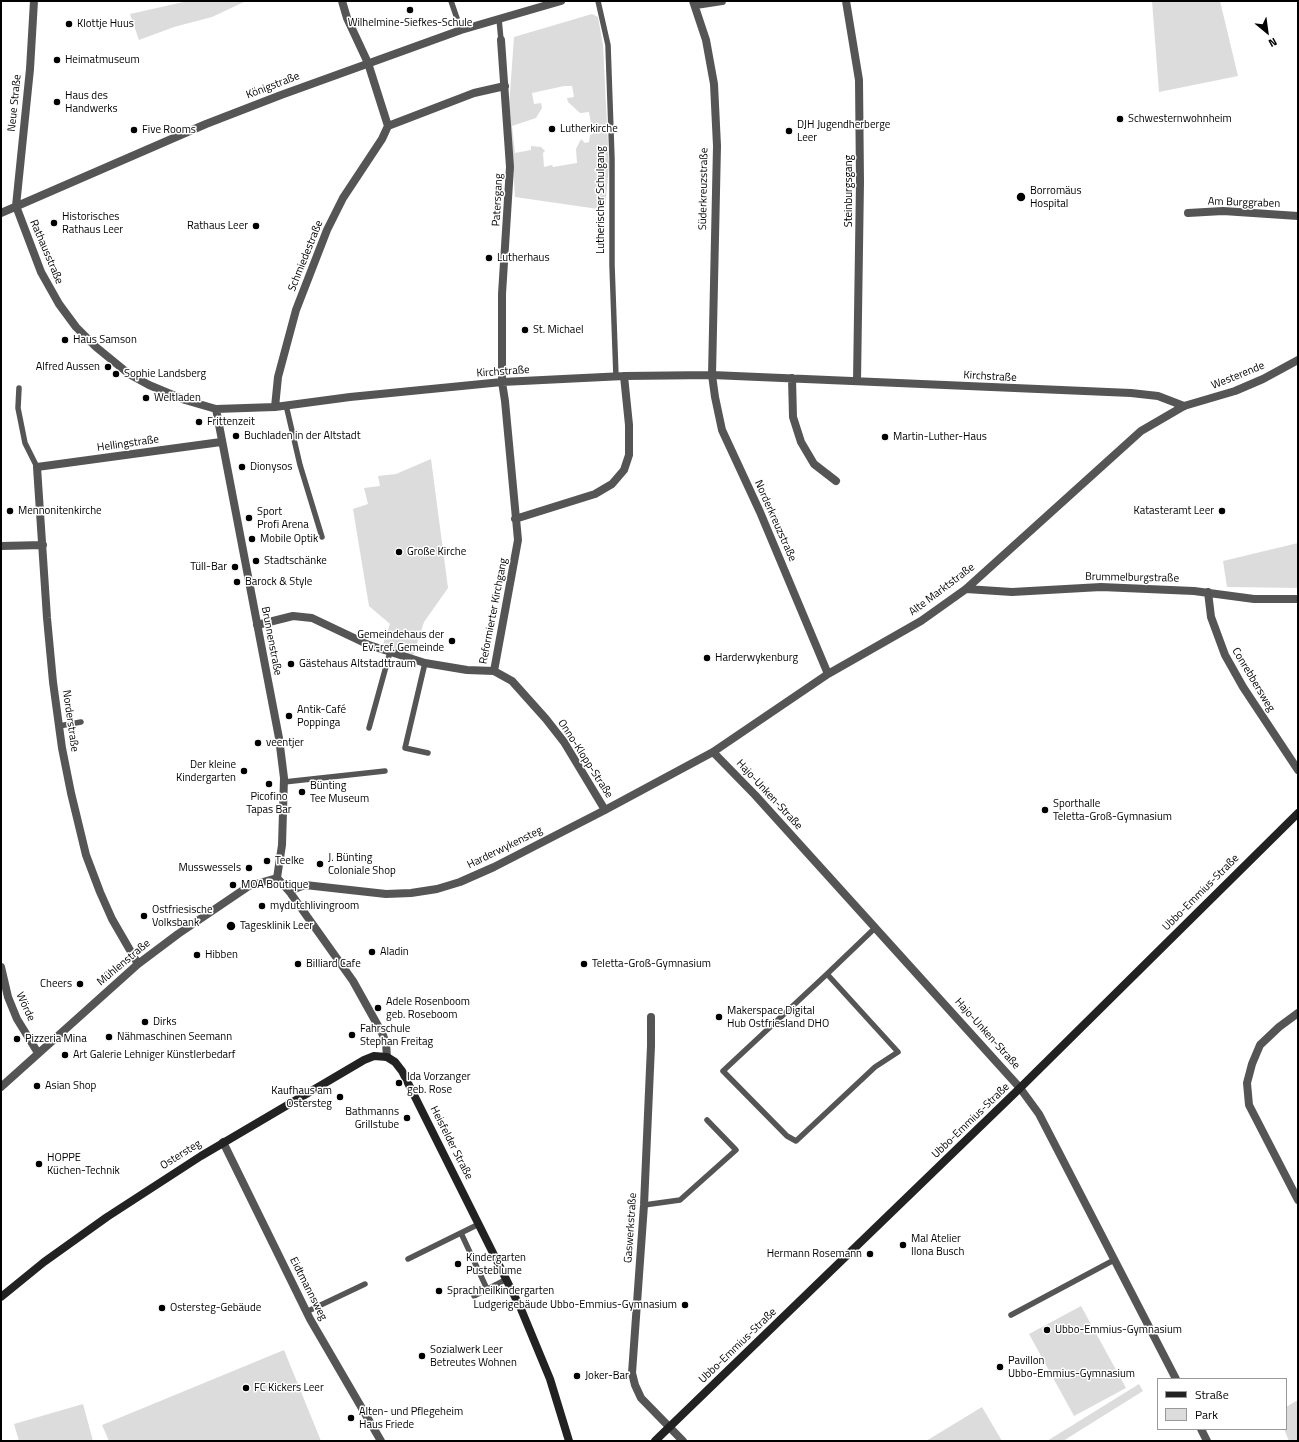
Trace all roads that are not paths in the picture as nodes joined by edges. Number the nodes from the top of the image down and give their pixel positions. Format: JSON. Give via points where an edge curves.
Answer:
{"nodes":[{"id":1,"x":34,"y":1,"type":"edge"},
{"id":2,"x":342,"y":1,"type":"edge"},
{"id":3,"x":451,"y":1,"type":"edge"},
{"id":4,"x":561,"y":1,"type":"edge"},
{"id":5,"x":598,"y":1,"type":"edge"},
{"id":6,"x":722,"y":1,"type":"edge"},
{"id":7,"x":846,"y":1,"type":"edge"},
{"id":8,"x":695,"y":3,"type":"edge"},
{"id":9,"x":499,"y":19,"type":"junction"},
{"id":10,"x":461,"y":30,"type":"junction"},
{"id":11,"x":501,"y":40,"type":"joint"},
{"id":12,"x":368,"y":63,"type":"junction"},
{"id":13,"x":504,"y":86,"type":"junction"},
{"id":14,"x":388,"y":126,"type":"junction"},
{"id":15,"x":16,"y":206,"type":"junction"},
{"id":16,"x":1,"y":213,"type":"edge"},
{"id":17,"x":1188,"y":213,"type":"dead end"},
{"id":18,"x":1298,"y":216,"type":"edge"},
{"id":19,"x":1298,"y":360,"type":"edge"},
{"id":20,"x":712,"y":375,"type":"junction"},
{"id":21,"x":620,"y":376,"type":"junction"},
{"id":22,"x":792,"y":378,"type":"junction"},
{"id":23,"x":857,"y":381,"type":"junction"},
{"id":24,"x":502,"y":382,"type":"junction"},
{"id":25,"x":19,"y":388,"type":"dead end"},
{"id":26,"x":286,"y":406,"type":"junction"},
{"id":27,"x":1184,"y":406,"type":"junction"},
{"id":28,"x":275,"y":407,"type":"junction"},
{"id":29,"x":216,"y":410,"type":"junction"},
{"id":30,"x":221,"y":442,"type":"junction"},
{"id":31,"x":37,"y":467,"type":"junction"},
{"id":32,"x":836,"y":481,"type":"dead end"},
{"id":33,"x":515,"y":519,"type":"junction"},
{"id":34,"x":322,"y":537,"type":"dead end"},
{"id":35,"x":43,"y":545,"type":"junction"},
{"id":36,"x":1,"y":546,"type":"edge"},
{"id":37,"x":966,"y":589,"type":"junction"},
{"id":38,"x":1208,"y":592,"type":"junction"},
{"id":39,"x":1298,"y":599,"type":"edge"},
{"id":40,"x":257,"y":624,"type":"junction"},
{"id":41,"x":390,"y":652,"type":"junction"},
{"id":42,"x":425,"y":663,"type":"junction"},
{"id":43,"x":494,"y":671,"type":"junction"},
{"id":44,"x":828,"y":674,"type":"junction"},
{"id":45,"x":81,"y":722,"type":"dead end"},
{"id":46,"x":59,"y":726,"type":"junction"},
{"id":47,"x":369,"y":728,"type":"dead end"},
{"id":48,"x":714,"y":752,"type":"junction"},
{"id":49,"x":428,"y":753,"type":"dead end"},
{"id":50,"x":1298,"y":770,"type":"edge"},
{"id":51,"x":385,"y":771,"type":"dead end"},
{"id":52,"x":284,"y":782,"type":"junction"},
{"id":53,"x":604,"y":810,"type":"junction"},
{"id":54,"x":1298,"y":813,"type":"edge"},
{"id":55,"x":277,"y":878,"type":"junction"},
{"id":56,"x":289,"y":891,"type":"junction"},
{"id":57,"x":875,"y":928,"type":"junction"},
{"id":58,"x":138,"y":964,"type":"junction"},
{"id":59,"x":1,"y":967,"type":"edge"},
{"id":60,"x":828,"y":974,"type":"junction"},
{"id":61,"x":1298,"y":1014,"type":"edge"},
{"id":62,"x":651,"y":1017,"type":"dead end"},
{"id":63,"x":38,"y":1053,"type":"junction"},
{"id":64,"x":387,"y":1057,"type":"junction"},
{"id":65,"x":1,"y":1087,"type":"edge"},
{"id":66,"x":1020,"y":1088,"type":"junction"},
{"id":67,"x":707,"y":1120,"type":"dead end"},
{"id":68,"x":223,"y":1142,"type":"junction"},
{"id":69,"x":1298,"y":1200,"type":"edge"},
{"id":70,"x":644,"y":1205,"type":"junction"},
{"id":71,"x":479,"y":1224,"type":"junction"},
{"id":72,"x":461,"y":1233,"type":"junction"},
{"id":73,"x":408,"y":1259,"type":"dead end"},
{"id":74,"x":1114,"y":1260,"type":"junction"},
{"id":75,"x":507,"y":1279,"type":"junction"},
{"id":76,"x":365,"y":1284,"type":"dead end"},
{"id":77,"x":488,"y":1289,"type":"junction"},
{"id":78,"x":474,"y":1296,"type":"dead end"},
{"id":79,"x":1,"y":1298,"type":"edge"},
{"id":80,"x":306,"y":1312,"type":"junction"},
{"id":81,"x":1011,"y":1315,"type":"dead end"},
{"id":82,"x":1175,"y":1378,"type":"edge"},
{"id":83,"x":670,"y":1427,"type":"junction"},
{"id":84,"x":1202,"y":1430,"type":"edge"},
{"id":85,"x":381,"y":1441,"type":"edge"},
{"id":86,"x":569,"y":1441,"type":"edge"},
{"id":87,"x":655,"y":1441,"type":"edge"},
{"id":88,"x":683,"y":1441,"type":"edge"},
{"id":89,"x":1207,"y":1441,"type":"edge"}],
"edges":[{"from":1,"to":15,"type":"street","name":"Neue Straße"},
{"from":2,"to":12,"type":"street"},
{"from":3,"to":10,"type":"lane"},
{"from":4,"to":9,"type":"street","name":"Königstraße"},
{"from":5,"to":21,"type":"lane","name":"Lutherischer Schulgang","via":[[608,45],[612,265]]},
{"from":6,"to":8,"type":"street"},
{"from":7,"to":23,"type":"street","name":"Steinburgsgang","via":[[859,80]]},
{"from":8,"to":20,"type":"street","name":"Süderkreuzstraße","via":[[706,40],[714,84],[716,138]]},
{"from":9,"to":10,"type":"street","name":"Königstraße"},
{"from":9,"to":11,"type":"lane","name":"Patersgang"},
{"from":10,"to":12,"type":"street","name":"Königstraße"},
{"from":11,"to":13,"type":"street","name":"Patersgang"},
{"from":12,"to":14,"type":"street"},
{"from":12,"to":15,"type":"street","name":"Königstraße","via":[[206,124]]},
{"from":13,"to":14,"type":"street","via":[[474,93]]},
{"from":13,"to":24,"type":"street","name":"Patersgang","via":[[510,167],[502,294]]},
{"from":14,"to":28,"type":"street","name":"Schmiedestraße","via":[[343,198],[327,230],[296,310],[278,377]]},
{"from":15,"to":16,"type":"street","name":"Königstraße"},
{"from":15,"to":29,"type":"street","name":"Rathausstraße","via":[[44,279],[59,304],[86,336],[117,365],[149,385]]},
{"from":17,"to":18,"type":"street","name":"Am Burggraben","via":[[1223,211]]},
{"from":19,"to":27,"type":"street","name":"Westerende","via":[[1235,391]]},
{"from":20,"to":21,"type":"street","name":"Kirchstraße"},
{"from":20,"to":22,"type":"street","name":"Kirchstraße"},
{"from":20,"to":44,"type":"street","name":"Norderkreuzstraße","via":[[722,430],[760,512]]},
{"from":21,"to":24,"type":"street","name":"Kirchstraße"},
{"from":21,"to":33,"type":"street","via":[[629,425],[629,455],[624,470],[612,484],[596,494]]},
{"from":22,"to":23,"type":"street","name":"Kirchstraße"},
{"from":22,"to":32,"type":"street","via":[[793,417],[801,442],[814,464]]},
{"from":23,"to":27,"type":"street","name":"Kirchstraße","via":[[1131,393],[1158,396]]},
{"from":24,"to":26,"type":"street","name":"Kirchstraße"},
{"from":24,"to":33,"type":"street","name":"Reformierter Kirchgang","via":[[506,401]]},
{"from":25,"to":31,"type":"lane","via":[[18,408],[25,443]]},
{"from":26,"to":28,"type":"street","name":"Kirchstraße"},
{"from":26,"to":34,"type":"lane","via":[[300,465]]},
{"from":27,"to":37,"type":"street","name":"Alte Marktstraße","via":[[1141,431]]},
{"from":28,"to":29,"type":"street","name":"Kirchstraße"},
{"from":29,"to":30,"type":"street","name":"Brunnenstraße"},
{"from":30,"to":31,"type":"street","name":"Hellingstraße"},
{"from":30,"to":40,"type":"street","name":"Brunnenstraße"},
{"from":31,"to":35,"type":"street","name":"Norderstraße"},
{"from":33,"to":43,"type":"street","name":"Reformierter Kirchgang","via":[[518,540]]},
{"from":35,"to":36,"type":"street"},
{"from":35,"to":46,"type":"street","name":"Norderstraße","via":[[47,618]]},
{"from":37,"to":38,"type":"street","name":"Brummelburgstraße","via":[[1012,592],[1101,587]]},
{"from":37,"to":44,"type":"street","name":"Alte Marktstraße","via":[[921,621]]},
{"from":38,"to":39,"type":"street","name":"Brummelburgstraße","via":[[1254,598]]},
{"from":38,"to":50,"type":"street","name":"Conrebbersweg","via":[[1211,616],[1224,655]]},
{"from":40,"to":41,"type":"street","name":"Reformierter Kirchgang","via":[[293,616],[312,618],[369,646]]},
{"from":40,"to":52,"type":"street","name":"Brunnenstraße","via":[[279,738]]},
{"from":41,"to":42,"type":"street","name":"Reformierter Kirchgang"},
{"from":41,"to":47,"type":"lane"},
{"from":42,"to":43,"type":"street","name":"Reformierter Kirchgang","via":[[467,670]]},
{"from":42,"to":49,"type":"lane","via":[[405,748]]},
{"from":43,"to":53,"type":"street","name":"Onno-Klopp-Straße","via":[[512,681],[546,719],[571,754]]},
{"from":44,"to":48,"type":"street","name":"Alte Marktstraße"},
{"from":45,"to":46,"type":"lane"},
{"from":46,"to":58,"type":"street","name":"Norderstraße","via":[[86,855],[112,919]]},
{"from":48,"to":53,"type":"street","name":"Harderwykensteg"},
{"from":48,"to":57,"type":"street","name":"Hajo-Unken-Straße"},
{"from":51,"to":52,"type":"lane"},
{"from":52,"to":55,"type":"street","name":"Brunnenstraße","via":[[282,845]]},
{"from":53,"to":56,"type":"street","name":"Harderwykensteg","via":[[494,867],[437,889],[386,894],[305,885]]},
{"from":54,"to":66,"type":"main road","name":"Ubbo-Emmius-Straße"},
{"from":55,"to":56,"type":"street"},
{"from":55,"to":58,"type":"street","name":"Mühlenstraße","via":[[249,886]]},
{"from":56,"to":64,"type":"street","via":[[366,1004],[384,1038]]},
{"from":57,"to":60,"type":"lane"},
{"from":57,"to":66,"type":"street","name":"Hajo-Unken-Straße"},
{"from":58,"to":63,"type":"street","name":"Mühlenstraße"},
{"from":59,"to":63,"type":"street","name":"Wörde","via":[[8,997],[17,1019]]},
{"from":60,"to":60,"type":"lane","via":[[898,1052],[875,1067],[796,1141],[787,1136],[723,1071]]},
{"from":61,"to":69,"type":"street","via":[[1260,1045],[1247,1083],[1249,1105]]},
{"from":62,"to":70,"type":"street","name":"Gaswerkstraße"},
{"from":63,"to":65,"type":"street","name":"Mühlenstraße"},
{"from":64,"to":68,"type":"main road","name":"Ostersteg","via":[[374,1056],[364,1060]]},
{"from":64,"to":71,"type":"main road","name":"Heisfelder Straße","via":[[396,1062],[402,1071]]},
{"from":66,"to":74,"type":"street","name":"Hajo-Unken-Straße","via":[[1039,1114]]},
{"from":66,"to":83,"type":"main road","name":"Ubbo-Emmius-Straße"},
{"from":67,"to":70,"type":"lane","via":[[736,1150],[680,1200]]},
{"from":68,"to":79,"type":"main road","name":"Ostersteg","via":[[107,1217],[44,1262]]},
{"from":68,"to":80,"type":"street","name":"Eidtmannsweg"},
{"from":70,"to":83,"type":"street","name":"Gaswerkstraße","via":[[632,1373],[634,1385],[642,1398]]},
{"from":71,"to":72,"type":"lane"},
{"from":71,"to":75,"type":"main road","name":"Heisfelder Straße"},
{"from":72,"to":73,"type":"lane"},
{"from":72,"to":77,"type":"lane"},
{"from":74,"to":81,"type":"lane"},
{"from":74,"to":82,"type":"street","name":"Hajo-Unken-Straße"},
{"from":75,"to":77,"type":"lane"},
{"from":75,"to":86,"type":"main road","name":"Heisfelder Straße","via":[[541,1357]]},
{"from":76,"to":80,"type":"lane"},
{"from":77,"to":78,"type":"lane"},
{"from":80,"to":85,"type":"street","name":"Eidtmannsweg"},
{"from":83,"to":87,"type":"main road","name":"Ubbo-Emmius-Straße"},
{"from":83,"to":88,"type":"street","name":"Gaswerkstraße"},
{"from":84,"to":89,"type":"street"}]}
